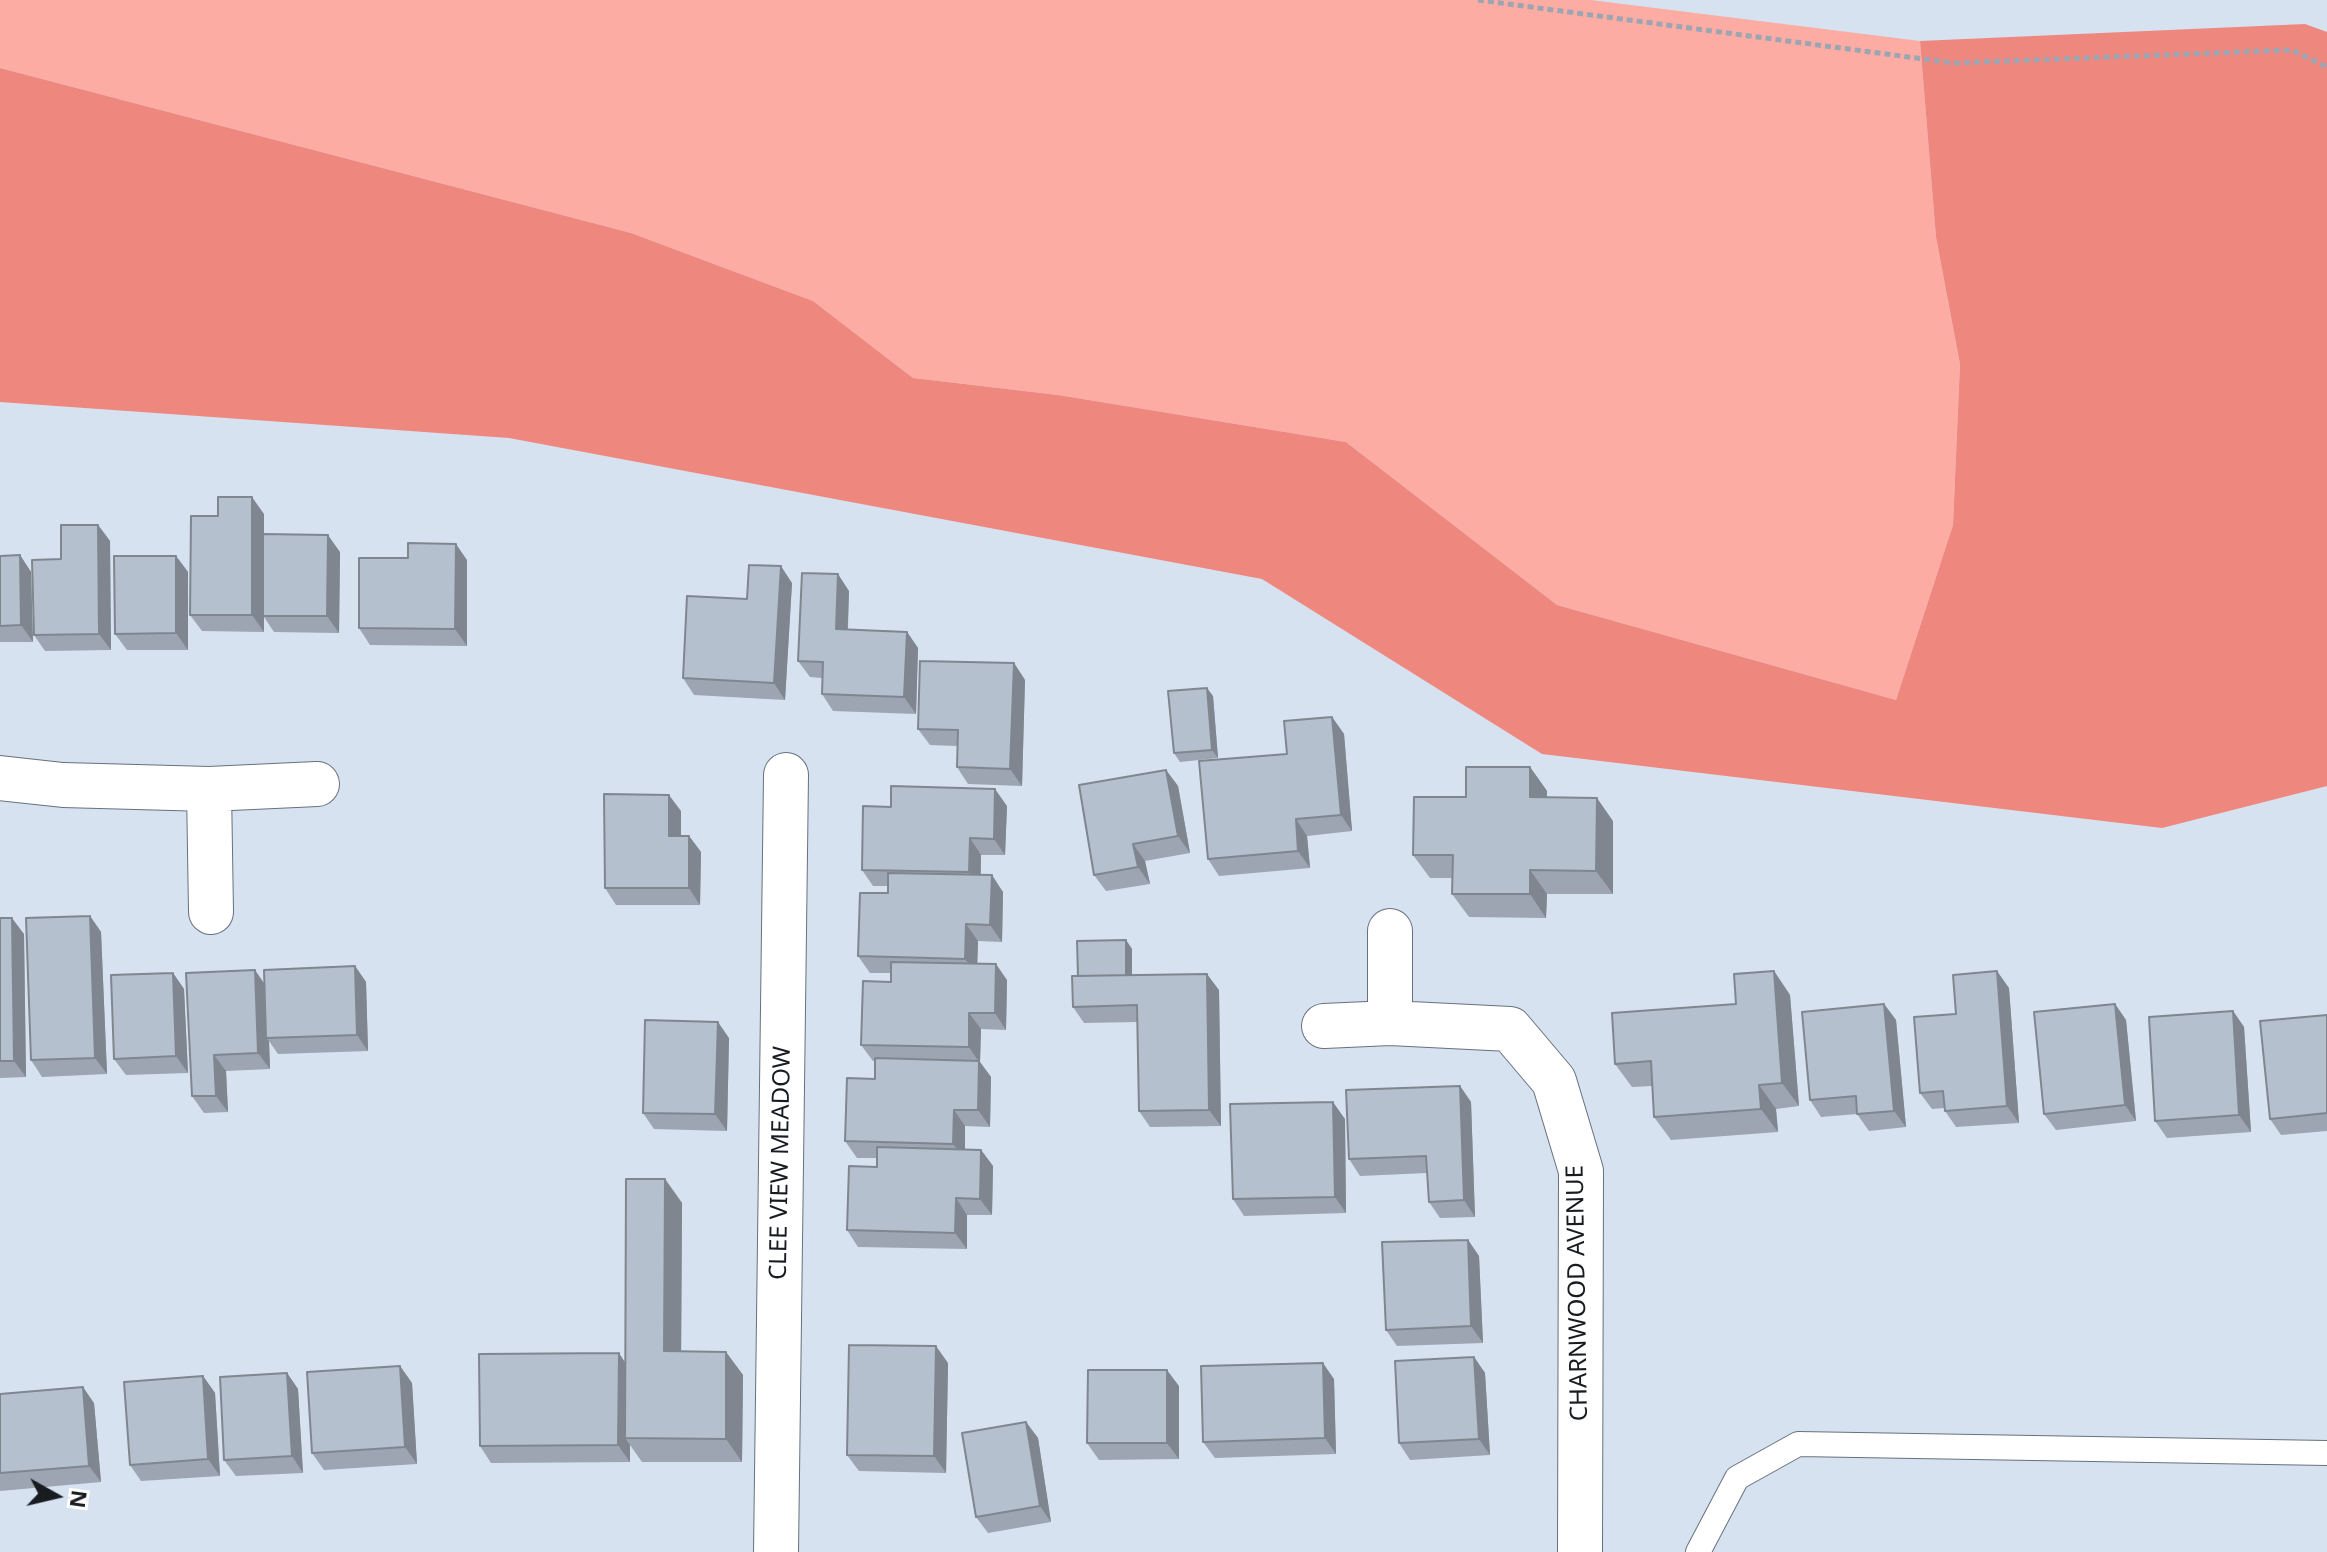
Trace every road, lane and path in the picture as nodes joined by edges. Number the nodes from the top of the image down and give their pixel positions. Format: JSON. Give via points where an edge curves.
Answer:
{"nodes":[{"id":1,"x":1478,"y":0,"type":"edge"},
{"id":2,"x":2327,"y":67,"type":"edge"},
{"id":3,"x":786,"y":775,"type":"dead end"},
{"id":4,"x":0,"y":778,"type":"edge"},
{"id":5,"x":317,"y":784,"type":"dead end"},
{"id":6,"x":209,"y":789,"type":"junction"},
{"id":7,"x":211,"y":912,"type":"dead end"},
{"id":8,"x":1390,"y":931,"type":"dead end"},
{"id":9,"x":1390,"y":1023,"type":"junction"},
{"id":10,"x":1324,"y":1026,"type":"dead end"},
{"id":11,"x":2327,"y":1453,"type":"edge"},
{"id":12,"x":776,"y":1552,"type":"edge"},
{"id":13,"x":1580,"y":1552,"type":"edge"},
{"id":14,"x":1698,"y":1552,"type":"edge"}],
"edges":[{"from":1,"to":2,"type":"path","via":[[1954,63],[2292,50]]},
{"from":3,"to":12,"type":"street","name":"CLEE VIEW MEADOW"},
{"from":4,"to":6,"type":"street"},
{"from":5,"to":6,"type":"street"},
{"from":6,"to":7,"type":"street"},
{"from":8,"to":9,"type":"street"},
{"from":9,"to":10,"type":"street","name":"CHARNWOOD AVENUE"},
{"from":9,"to":13,"type":"street","name":"CHARNWOOD AVENUE","via":[[1510,1029],[1554,1081],[1581,1171]]},
{"from":11,"to":14,"type":"lane","via":[[1798,1444],[1737,1478]]}]}
